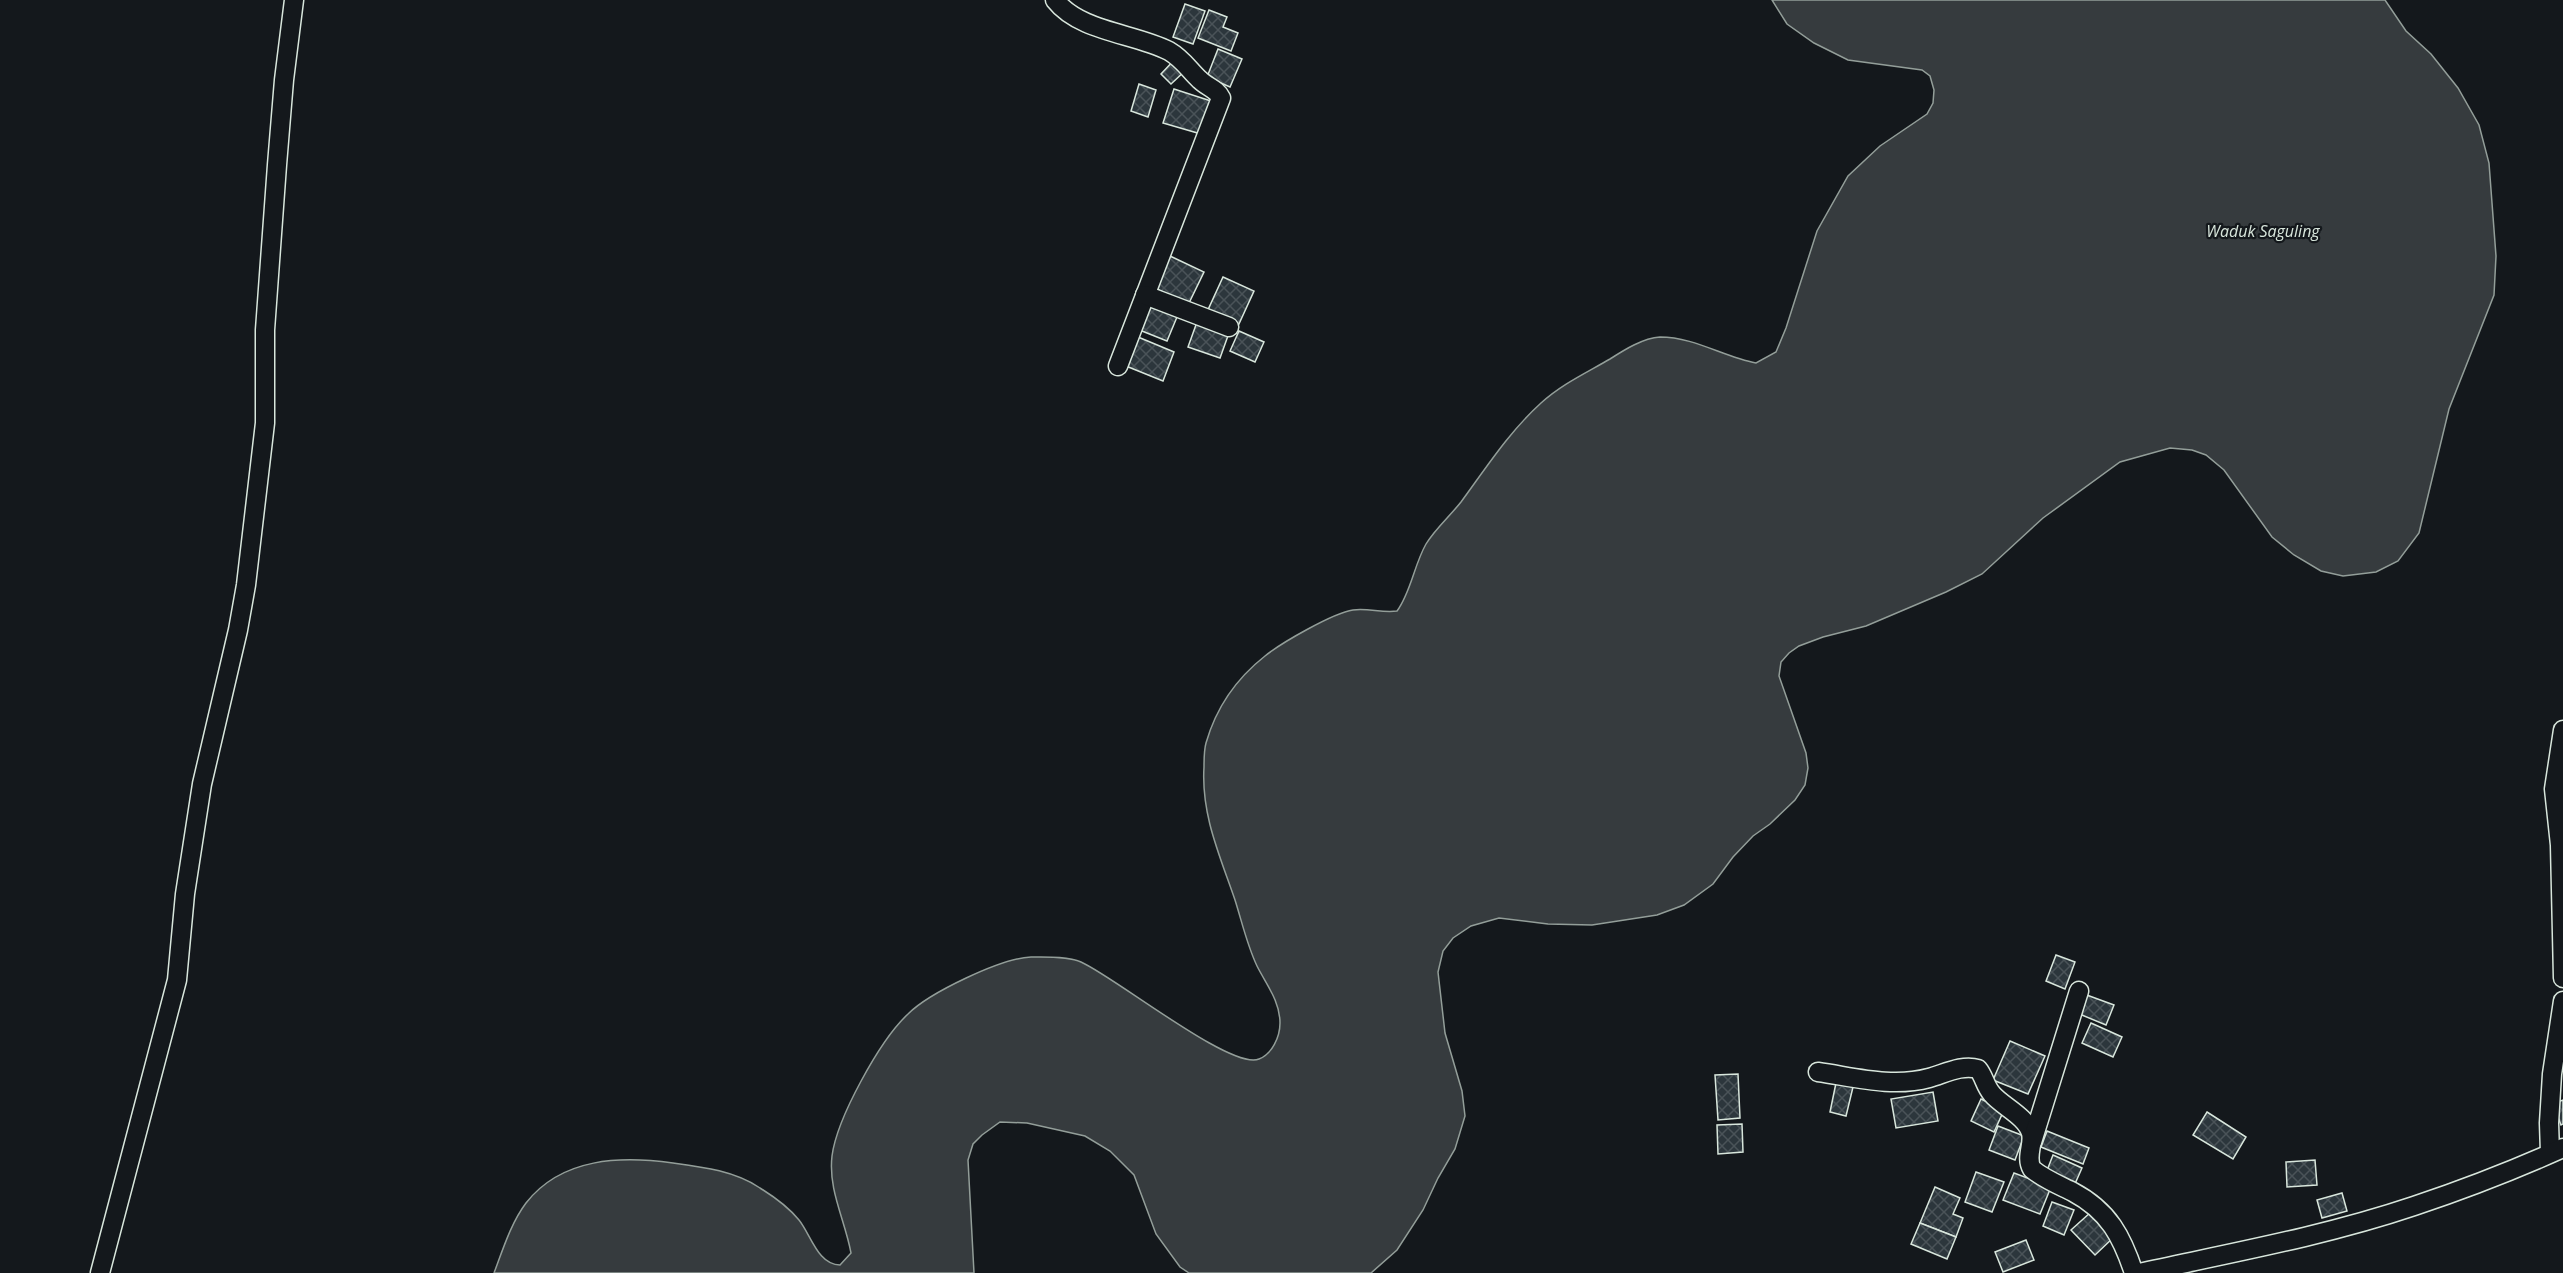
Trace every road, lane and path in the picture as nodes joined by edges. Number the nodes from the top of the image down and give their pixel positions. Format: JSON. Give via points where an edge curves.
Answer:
{"nodes":[{"id":1,"x":294,"y":0,"type":"edge"},
{"id":2,"x":1055,"y":0,"type":"edge"},
{"id":3,"x":1145,"y":295,"type":"junction"},
{"id":4,"x":1229,"y":327,"type":"dead end"},
{"id":5,"x":1118,"y":366,"type":"dead end"},
{"id":6,"x":2563,"y":730,"type":"edge"},
{"id":7,"x":2563,"y":978,"type":"edge"},
{"id":8,"x":2079,"y":991,"type":"dead end"},
{"id":9,"x":2563,"y":1001,"type":"edge"},
{"id":10,"x":1818,"y":1072,"type":"dead end"},
{"id":11,"x":2031,"y":1144,"type":"junction"},
{"id":12,"x":2557,"y":1150,"type":"edge"},
{"id":13,"x":100,"y":1273,"type":"edge"},
{"id":14,"x":2134,"y":1273,"type":"edge"},
{"id":15,"x":2139,"y":1273,"type":"edge"}],
"edges":[{"from":1,"to":13,"type":"street","via":[[265,330],[265,423],[246,585],[202,784],[177,980]]},
{"from":2,"to":3,"type":"street","via":[[1077,19],[1169,51],[1221,98]]},
{"from":3,"to":4,"type":"street"},
{"from":3,"to":5,"type":"street"},
{"from":6,"to":7,"type":"street","via":[[2554,789],[2560,844]]},
{"from":8,"to":11,"type":"street"},
{"from":9,"to":12,"type":"street","via":[[2549,1123]]},
{"from":10,"to":11,"type":"street","via":[[1896,1083],[1976,1068],[1993,1095],[2029,1129]]},
{"from":11,"to":14,"type":"street","via":[[2032,1169],[2088,1202],[2112,1224],[2121,1236]]},
{"from":12,"to":15,"type":"street","via":[[2494,1178],[2412,1207],[2338,1228]]}]}
